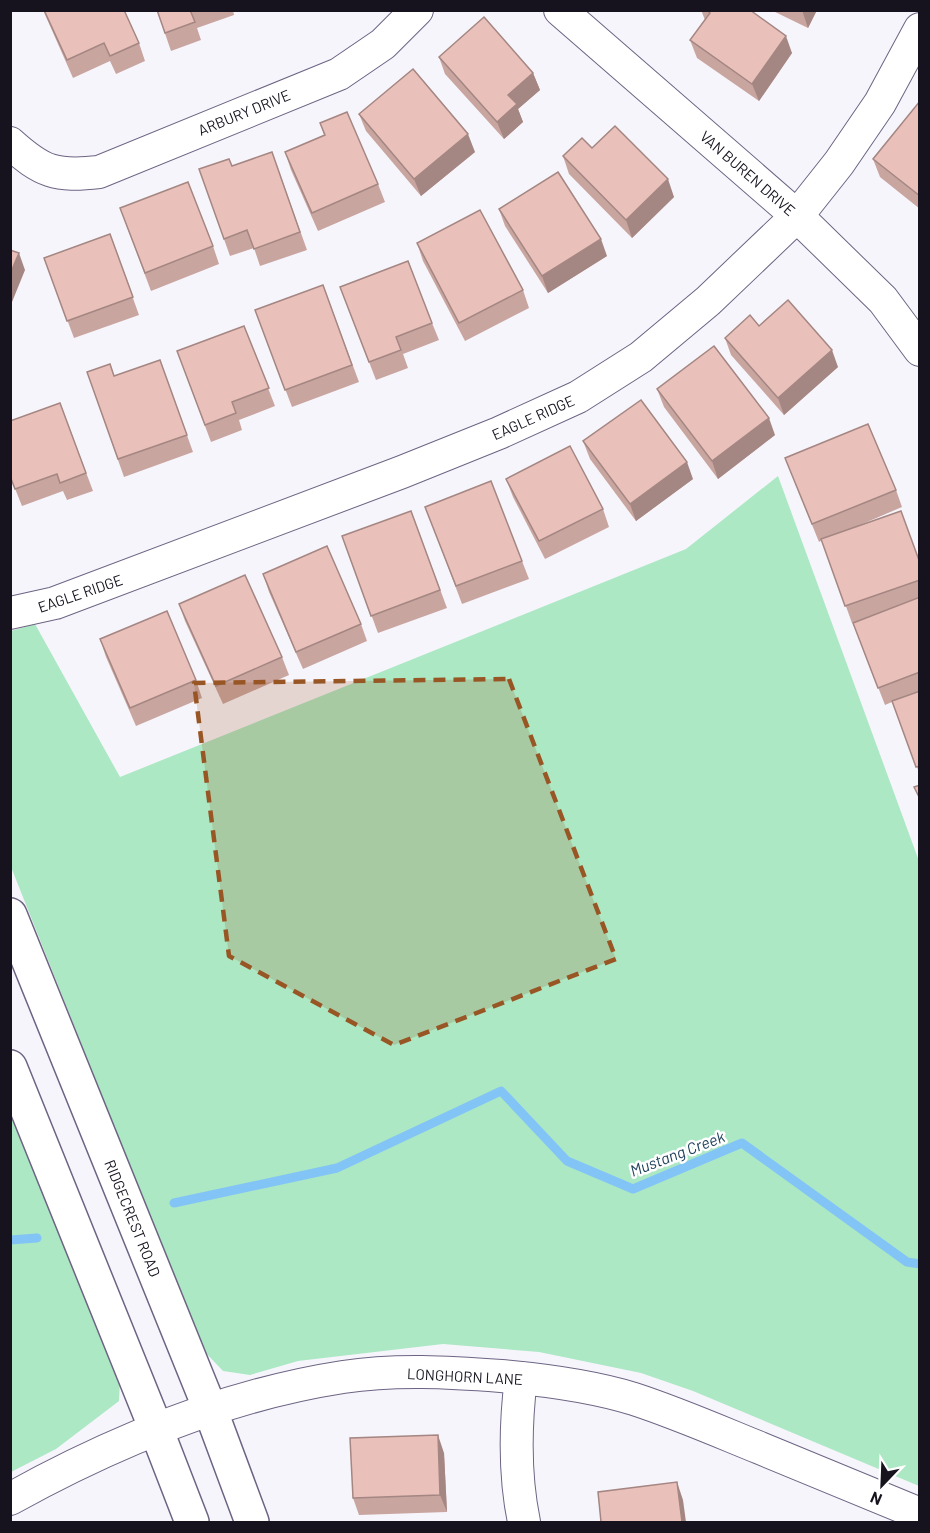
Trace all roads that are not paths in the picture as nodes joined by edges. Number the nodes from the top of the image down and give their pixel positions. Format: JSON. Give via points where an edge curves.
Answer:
{"nodes":[{"id":1,"x":417,"y":10,"type":"edge"},
{"id":2,"x":560,"y":10,"type":"edge"},
{"id":3,"x":920,"y":28,"type":"edge"},
{"id":4,"x":10,"y":143,"type":"edge"},
{"id":5,"x":797,"y":216,"type":"junction"},
{"id":6,"x":920,"y":350,"type":"edge"},
{"id":7,"x":10,"y":613,"type":"edge"},
{"id":8,"x":10,"y":915,"type":"edge"},
{"id":9,"x":10,"y":1067,"type":"edge"},
{"id":10,"x":521,"y":1378,"type":"junction"},
{"id":11,"x":210,"y":1409,"type":"junction"},
{"id":12,"x":156,"y":1429,"type":"junction"},
{"id":13,"x":10,"y":1499,"type":"edge"},
{"id":14,"x":920,"y":1514,"type":"edge"},
{"id":15,"x":192,"y":1522,"type":"edge"},
{"id":16,"x":252,"y":1522,"type":"edge"},
{"id":17,"x":524,"y":1522,"type":"edge"}],
"edges":[{"from":1,"to":4,"type":"street","name":"ARBURY DRIVE","via":[[383,44],[339,74],[99,172],[53,172],[30,161]]},
{"from":2,"to":5,"type":"street","name":"VAN BUREN DRIVE"},
{"from":3,"to":5,"type":"street","name":"EAGLE RIDGE","via":[[880,103]]},
{"from":5,"to":6,"type":"street","name":"VAN BUREN DRIVE","via":[[883,300]]},
{"from":5,"to":7,"type":"street","name":"EAGLE RIDGE","via":[[658,343],[578,397],[379,480],[55,603]]},
{"from":8,"to":11,"type":"main road","name":"RIDGECREST ROAD"},
{"from":9,"to":12,"type":"main road"},
{"from":10,"to":11,"type":"street","name":"LONGHORN LANE","via":[[421,1372],[345,1377]]},
{"from":10,"to":14,"type":"street","name":"LONGHORN LANE","via":[[642,1402]]},
{"from":10,"to":17,"type":"street","via":[[516,1480]]},
{"from":11,"to":12,"type":"street","name":"LONGHORN LANE"},
{"from":11,"to":16,"type":"main road","name":"RIDGECREST ROAD"},
{"from":12,"to":13,"type":"street","name":"LONGHORN LANE"},
{"from":12,"to":15,"type":"main road"}]}
